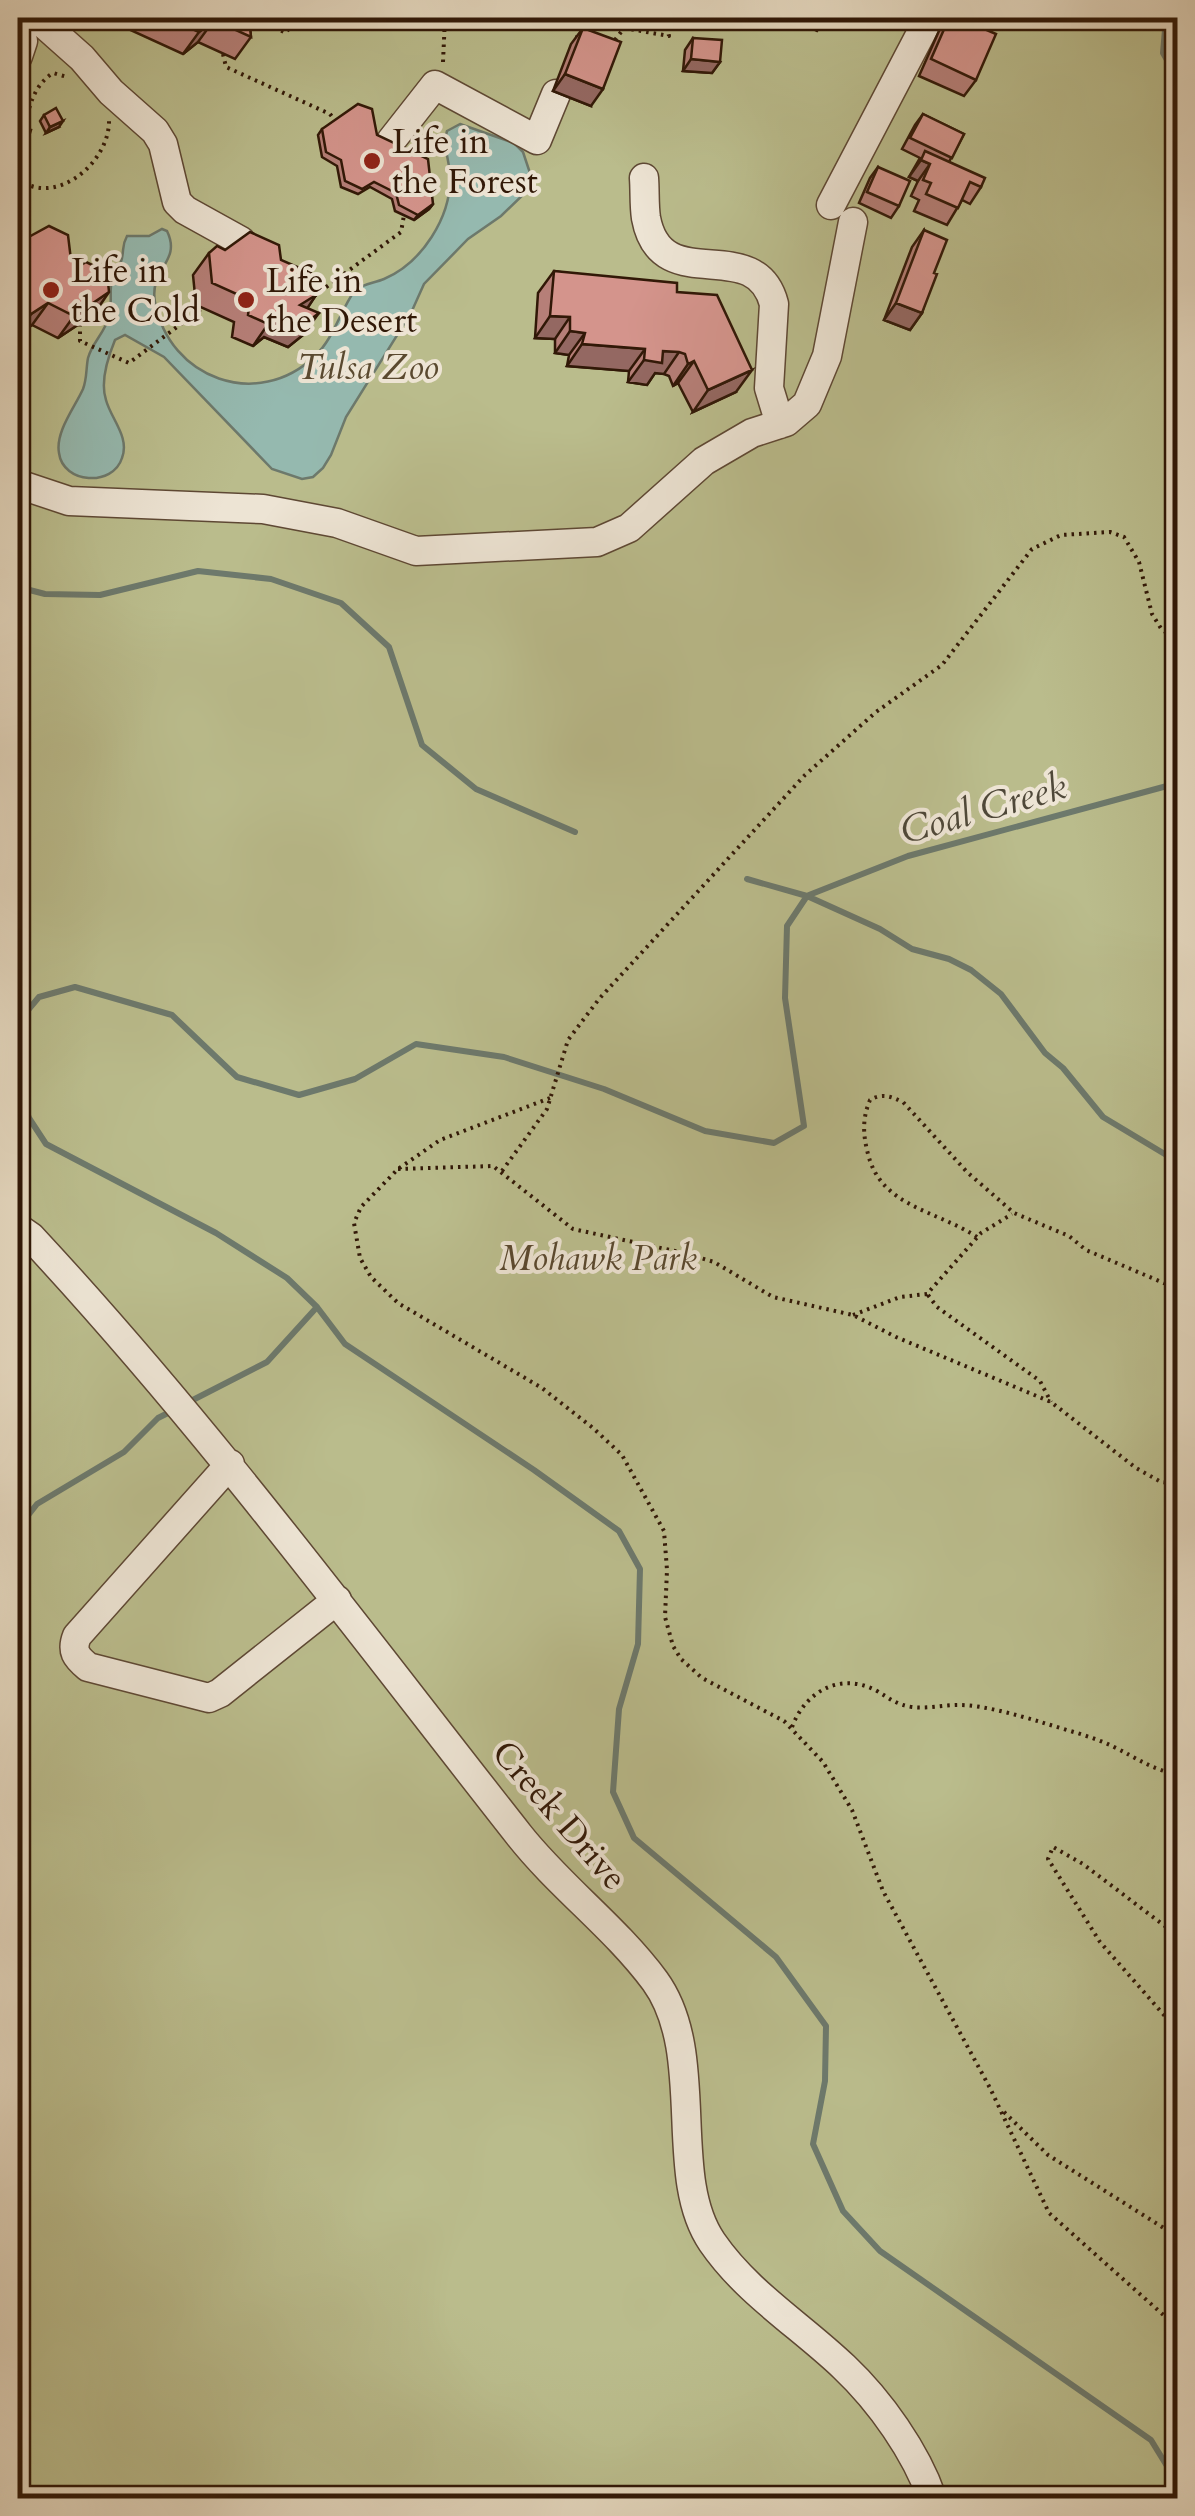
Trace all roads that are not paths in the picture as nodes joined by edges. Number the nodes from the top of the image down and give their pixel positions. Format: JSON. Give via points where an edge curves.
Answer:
{"nodes":[{"id":1,"x":928,"y":18,"type":"edge"},
{"id":2,"x":26,"y":43,"type":"edge"},
{"id":3,"x":556,"y":94,"type":"dead end"},
{"id":4,"x":391,"y":142,"type":"edge"},
{"id":5,"x":644,"y":178,"type":"dead end"},
{"id":6,"x":253,"y":262,"type":"edge"},
{"id":7,"x":780,"y":424,"type":"junction"},
{"id":8,"x":18,"y":484,"type":"edge"},
{"id":9,"x":18,"y":1228,"type":"edge"},
{"id":10,"x":230,"y":1464,"type":"junction"},
{"id":11,"x":337,"y":1600,"type":"junction"},
{"id":12,"x":932,"y":2498,"type":"edge"}],
"edges":[{"from":1,"to":7,"type":"street","via":[[842,213],[826,356],[807,404]]},
{"from":2,"to":6,"type":"street","via":[[155,131],[176,202],[241,241]]},
{"from":3,"to":4,"type":"street","via":[[537,140],[435,86]]},
{"from":5,"to":7,"type":"street","via":[[651,235],[663,250],[678,261],[742,267],[764,280],[774,304],[769,388]]},
{"from":7,"to":8,"type":"street","via":[[704,461],[629,528],[598,542],[416,551],[336,524],[263,510],[69,501]]},
{"from":9,"to":10,"type":"street","name":"Creek Drive"},
{"from":10,"to":11,"type":"street","name":"Creek Drive"},
{"from":10,"to":11,"type":"street","via":[[77,1636],[77,1658],[88,1667],[209,1698]]},
{"from":11,"to":12,"type":"street","name":"Creek Drive","via":[[523,1840],[656,1983],[682,2056],[693,2192],[709,2238],[744,2282],[847,2369],[891,2424]]}]}
